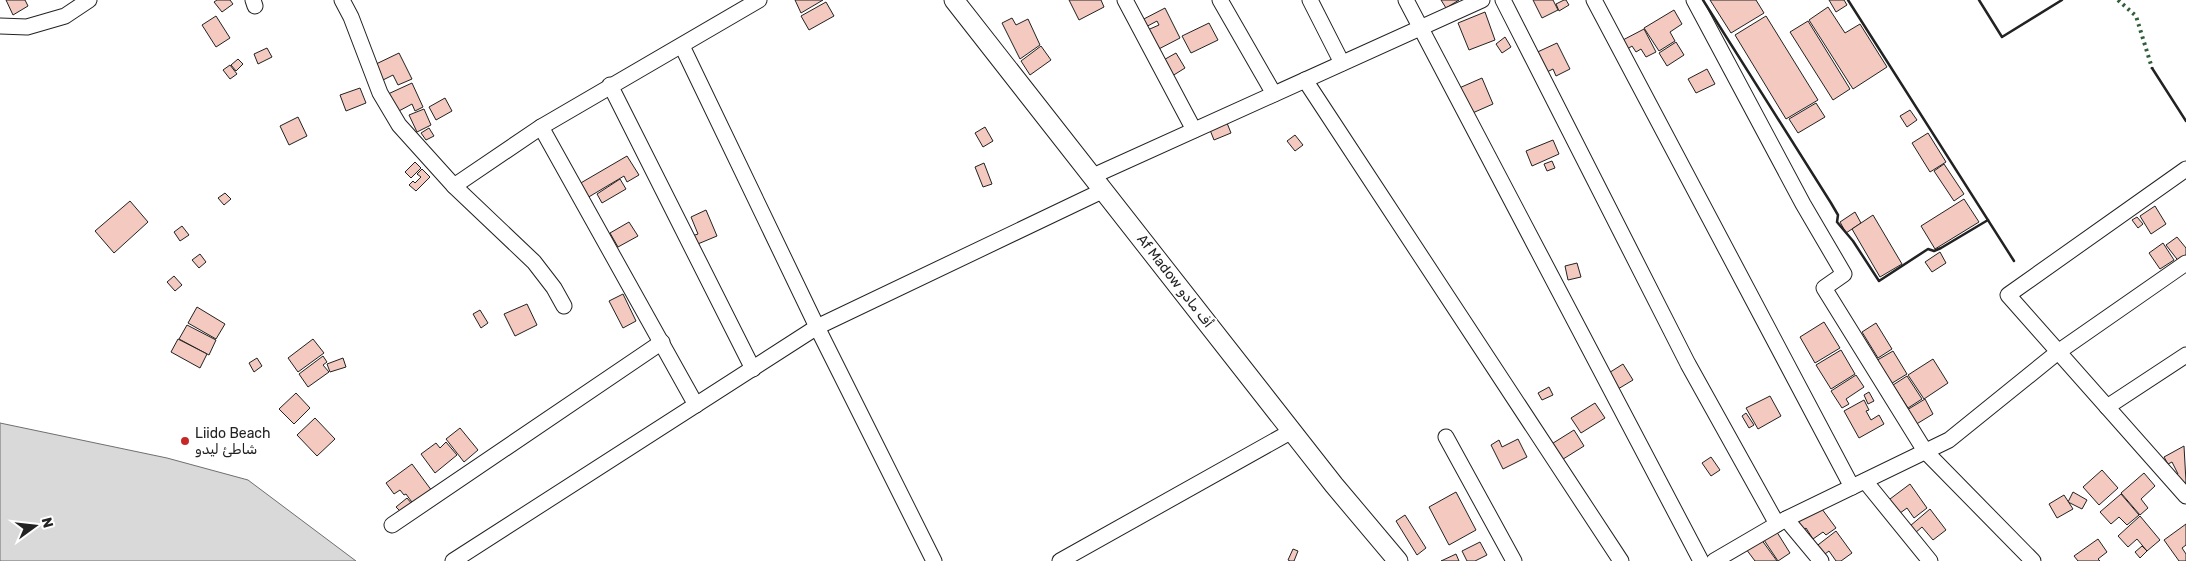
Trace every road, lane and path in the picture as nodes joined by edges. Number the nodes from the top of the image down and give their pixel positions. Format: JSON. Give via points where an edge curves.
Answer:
{"nodes":[{"id":1,"x":89,"y":0,"type":"edge"},
{"id":2,"x":342,"y":0,"type":"edge"},
{"id":3,"x":759,"y":0,"type":"edge"},
{"id":4,"x":954,"y":0,"type":"edge"},
{"id":5,"x":1125,"y":0,"type":"edge"},
{"id":6,"x":1220,"y":0,"type":"edge"},
{"id":7,"x":1310,"y":0,"type":"edge"},
{"id":8,"x":1406,"y":0,"type":"edge"},
{"id":9,"x":1482,"y":0,"type":"edge"},
{"id":10,"x":1503,"y":0,"type":"edge"},
{"id":11,"x":1594,"y":0,"type":"edge"},
{"id":12,"x":1694,"y":0,"type":"edge"},
{"id":13,"x":0,"y":26,"type":"edge"},
{"id":14,"x":1420,"y":28,"type":"junction"},
{"id":15,"x":682,"y":46,"type":"junction"},
{"id":16,"x":1342,"y":63,"type":"junction"},
{"id":17,"x":1305,"y":80,"type":"junction"},
{"id":18,"x":610,"y":85,"type":"junction"},
{"id":19,"x":1274,"y":94,"type":"junction"},
{"id":20,"x":541,"y":127,"type":"junction"},
{"id":21,"x":1194,"y":130,"type":"junction"},
{"id":22,"x":2186,"y":169,"type":"edge"},
{"id":23,"x":1098,"y":183,"type":"junction"},
{"id":24,"x":454,"y":186,"type":"junction"},
{"id":25,"x":2186,"y":263,"type":"edge"},
{"id":26,"x":564,"y":306,"type":"dead end"},
{"id":27,"x":817,"y":327,"type":"junction"},
{"id":28,"x":662,"y":342,"type":"junction"},
{"id":29,"x":2058,"y":352,"type":"junction"},
{"id":30,"x":2186,"y":355,"type":"edge"},
{"id":31,"x":753,"y":368,"type":"junction"},
{"id":32,"x":696,"y":405,"type":"junction"},
{"id":33,"x":2107,"y":407,"type":"junction"},
{"id":34,"x":1292,"y":431,"type":"junction"},
{"id":35,"x":1446,"y":437,"type":"dead end"},
{"id":36,"x":1925,"y":451,"type":"junction"},
{"id":37,"x":1858,"y":484,"type":"junction"},
{"id":38,"x":2185,"y":493,"type":"edge"},
{"id":39,"x":1782,"y":521,"type":"junction"},
{"id":40,"x":392,"y":525,"type":"dead end"},
{"id":41,"x":1717,"y":560,"type":"edge"},
{"id":42,"x":453,"y":561,"type":"edge"},
{"id":43,"x":934,"y":561,"type":"edge"},
{"id":44,"x":1060,"y":561,"type":"edge"},
{"id":45,"x":1398,"y":561,"type":"edge"},
{"id":46,"x":1514,"y":561,"type":"edge"},
{"id":47,"x":1621,"y":561,"type":"edge"},
{"id":48,"x":1701,"y":561,"type":"edge"},
{"id":49,"x":1822,"y":561,"type":"edge"},
{"id":50,"x":1930,"y":561,"type":"edge"},
{"id":51,"x":2032,"y":561,"type":"edge"}],
"edges":[{"from":1,"to":13,"type":"street","via":[[65,16],[27,27]]},
{"from":2,"to":24,"type":"street","via":[[380,92],[399,124]]},
{"from":3,"to":15,"type":"street"},
{"from":4,"to":23,"type":"street","name":"Af Madow أف مادو"},
{"from":5,"to":21,"type":"street"},
{"from":6,"to":19,"type":"street"},
{"from":7,"to":16,"type":"street"},
{"from":8,"to":14,"type":"street"},
{"from":9,"to":14,"type":"street"},
{"from":10,"to":39,"type":"street","via":[[1688,364]]},
{"from":11,"to":37,"type":"street"},
{"from":12,"to":36,"type":"street","via":[[1844,274],[1824,288]]},
{"from":14,"to":16,"type":"street"},
{"from":14,"to":48,"type":"street"},
{"from":15,"to":18,"type":"street"},
{"from":15,"to":27,"type":"street"},
{"from":16,"to":17,"type":"street"},
{"from":17,"to":19,"type":"street"},
{"from":17,"to":47,"type":"street"},
{"from":18,"to":20,"type":"street"},
{"from":18,"to":31,"type":"street"},
{"from":19,"to":21,"type":"street"},
{"from":20,"to":24,"type":"street"},
{"from":20,"to":28,"type":"street"},
{"from":21,"to":23,"type":"street"},
{"from":22,"to":29,"type":"street","via":[[2008,295]]},
{"from":23,"to":27,"type":"street"},
{"from":23,"to":34,"type":"street","name":"Af Madow أف مادو"},
{"from":24,"to":26,"type":"street","via":[[534,262]]},
{"from":25,"to":29,"type":"street"},
{"from":27,"to":31,"type":"street"},
{"from":27,"to":43,"type":"street"},
{"from":28,"to":32,"type":"street"},
{"from":28,"to":40,"type":"street"},
{"from":29,"to":33,"type":"street"},
{"from":29,"to":36,"type":"street","via":[[1949,440]]},
{"from":30,"to":33,"type":"street"},
{"from":31,"to":32,"type":"street"},
{"from":32,"to":42,"type":"street"},
{"from":33,"to":38,"type":"street"},
{"from":34,"to":44,"type":"street"},
{"from":34,"to":45,"type":"street","name":"Af Madow أف مادو"},
{"from":35,"to":46,"type":"street"},
{"from":36,"to":37,"type":"street"},
{"from":36,"to":51,"type":"street"},
{"from":37,"to":39,"type":"street"},
{"from":37,"to":50,"type":"street"},
{"from":39,"to":41,"type":"street"},
{"from":39,"to":49,"type":"street"}]}
